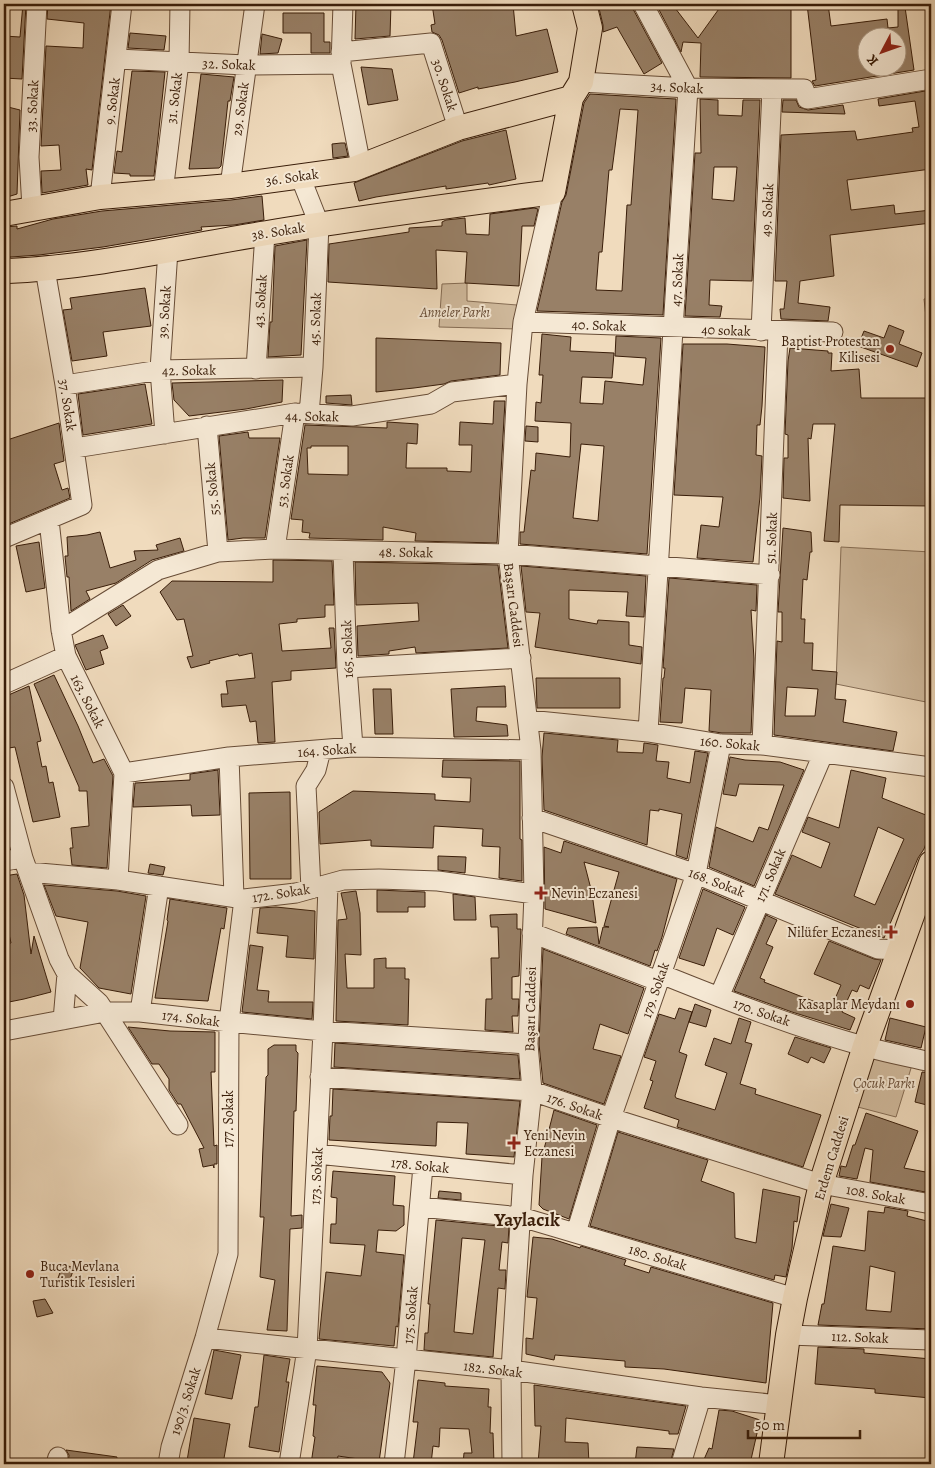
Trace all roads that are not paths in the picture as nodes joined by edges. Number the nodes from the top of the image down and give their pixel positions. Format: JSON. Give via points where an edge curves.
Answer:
{"nodes":[{"id":1,"x":37,"y":4,"type":"edge"},
{"id":2,"x":122,"y":4,"type":"edge"},
{"id":3,"x":180,"y":4,"type":"edge"},
{"id":4,"x":255,"y":4,"type":"edge"},
{"id":5,"x":343,"y":4,"type":"edge"},
{"id":6,"x":584,"y":4,"type":"edge"},
{"id":7,"x":643,"y":4,"type":"edge"},
{"id":8,"x":431,"y":43,"type":"joint"},
{"id":9,"x":341,"y":58,"type":"junction"},
{"id":10,"x":117,"y":59,"type":"junction"},
{"id":11,"x":179,"y":62,"type":"junction"},
{"id":12,"x":246,"y":65,"type":"junction"},
{"id":13,"x":931,"y":80,"type":"edge"},
{"id":14,"x":688,"y":88,"type":"junction"},
{"id":15,"x":576,"y":90,"type":"junction"},
{"id":16,"x":772,"y":90,"type":"junction"},
{"id":17,"x":458,"y":128,"type":"junction"},
{"id":18,"x":361,"y":166,"type":"junction"},
{"id":19,"x":300,"y":176,"type":"junction"},
{"id":20,"x":230,"y":186,"type":"junction"},
{"id":21,"x":162,"y":192,"type":"junction"},
{"id":22,"x":552,"y":192,"type":"junction"},
{"id":23,"x":100,"y":197,"type":"junction"},
{"id":24,"x":32,"y":208,"type":"junction"},
{"id":25,"x":4,"y":214,"type":"edge"},
{"id":26,"x":319,"y":224,"type":"junction"},
{"id":27,"x":265,"y":233,"type":"junction"},
{"id":28,"x":168,"y":250,"type":"junction"},
{"id":29,"x":4,"y":269,"type":"edge"},
{"id":30,"x":45,"y":269,"type":"junction"},
{"id":31,"x":523,"y":322,"type":"junction"},
{"id":32,"x":674,"y":328,"type":"junction"},
{"id":33,"x":770,"y":331,"type":"junction"},
{"id":34,"x":833,"y":332,"type":"dead end"},
{"id":35,"x":313,"y":367,"type":"junction"},
{"id":36,"x":256,"y":369,"type":"junction"},
{"id":37,"x":160,"y":370,"type":"junction"},
{"id":38,"x":517,"y":384,"type":"junction"},
{"id":39,"x":65,"y":385,"type":"junction"},
{"id":40,"x":302,"y":413,"type":"junction"},
{"id":41,"x":207,"y":426,"type":"junction"},
{"id":42,"x":165,"y":434,"type":"junction"},
{"id":43,"x":75,"y":448,"type":"junction"},
{"id":44,"x":49,"y":520,"type":"junction"},
{"id":45,"x":4,"y":538,"type":"edge"},
{"id":46,"x":276,"y":549,"type":"junction"},
{"id":47,"x":343,"y":551,"type":"junction"},
{"id":48,"x":218,"y":552,"type":"junction"},
{"id":49,"x":508,"y":554,"type":"junction"},
{"id":50,"x":658,"y":567,"type":"junction"},
{"id":51,"x":770,"y":575,"type":"junction"},
{"id":52,"x":61,"y":630,"type":"junction"},
{"id":53,"x":66,"y":656,"type":"junction"},
{"id":54,"x":521,"y":658,"type":"junction"},
{"id":55,"x":348,"y":668,"type":"junction"},
{"id":56,"x":4,"y":684,"type":"edge"},
{"id":57,"x":528,"y":720,"type":"junction"},
{"id":58,"x":648,"y":732,"type":"junction"},
{"id":59,"x":721,"y":744,"type":"junction"},
{"id":60,"x":762,"y":745,"type":"junction"},
{"id":61,"x":353,"y":748,"type":"junction"},
{"id":62,"x":321,"y":750,"type":"junction"},
{"id":63,"x":531,"y":750,"type":"junction"},
{"id":64,"x":823,"y":754,"type":"junction"},
{"id":65,"x":229,"y":757,"type":"junction"},
{"id":66,"x":931,"y":767,"type":"edge"},
{"id":67,"x":124,"y":773,"type":"junction"},
{"id":68,"x":4,"y":787,"type":"edge"},
{"id":69,"x":532,"y":818,"type":"junction"},
{"id":70,"x":4,"y":861,"type":"edge"},
{"id":71,"x":931,"y":863,"type":"edge"},
{"id":72,"x":25,"y":865,"type":"junction"},
{"id":73,"x":696,"y":874,"type":"junction"},
{"id":74,"x":118,"y":880,"type":"junction"},
{"id":75,"x":159,"y":886,"type":"junction"},
{"id":76,"x":319,"y":887,"type":"junction"},
{"id":77,"x":534,"y":894,"type":"junction"},
{"id":78,"x":239,"y":898,"type":"junction"},
{"id":79,"x":760,"y":899,"type":"junction"},
{"id":80,"x":532,"y":934,"type":"junction"},
{"id":81,"x":900,"y":950,"type":"junction"},
{"id":82,"x":67,"y":974,"type":"junction"},
{"id":83,"x":659,"y":977,"type":"junction"},
{"id":84,"x":719,"y":997,"type":"junction"},
{"id":85,"x":104,"y":1012,"type":"junction"},
{"id":86,"x":140,"y":1012,"type":"junction"},
{"id":87,"x":63,"y":1020,"type":"junction"},
{"id":88,"x":229,"y":1022,"type":"junction"},
{"id":89,"x":4,"y":1031,"type":"edge"},
{"id":90,"x":323,"y":1031,"type":"junction"},
{"id":91,"x":4,"y":1037,"type":"edge"},
{"id":92,"x":528,"y":1044,"type":"junction"},
{"id":93,"x":866,"y":1046,"type":"junction"},
{"id":94,"x":931,"y":1062,"type":"edge"},
{"id":95,"x":320,"y":1077,"type":"junction"},
{"id":96,"x":532,"y":1091,"type":"junction"},
{"id":97,"x":612,"y":1118,"type":"junction"},
{"id":98,"x":178,"y":1125,"type":"dead end"},
{"id":99,"x":317,"y":1154,"type":"junction"},
{"id":100,"x":424,"y":1166,"type":"junction"},
{"id":101,"x":523,"y":1174,"type":"junction"},
{"id":102,"x":821,"y":1184,"type":"junction"},
{"id":103,"x":931,"y":1204,"type":"edge"},
{"id":104,"x":420,"y":1207,"type":"junction"},
{"id":105,"x":521,"y":1217,"type":"junction"},
{"id":106,"x":576,"y":1232,"type":"junction"},
{"id":107,"x":795,"y":1298,"type":"junction"},
{"id":108,"x":788,"y":1335,"type":"junction"},
{"id":109,"x":205,"y":1338,"type":"junction"},
{"id":110,"x":931,"y":1340,"type":"edge"},
{"id":111,"x":306,"y":1350,"type":"junction"},
{"id":112,"x":406,"y":1359,"type":"junction"},
{"id":113,"x":511,"y":1370,"type":"junction"},
{"id":114,"x":701,"y":1397,"type":"junction"},
{"id":115,"x":780,"y":1405,"type":"junction"},
{"id":116,"x":168,"y":1464,"type":"edge"},
{"id":117,"x":289,"y":1464,"type":"edge"},
{"id":118,"x":394,"y":1464,"type":"edge"},
{"id":119,"x":512,"y":1464,"type":"edge"},
{"id":120,"x":680,"y":1464,"type":"edge"},
{"id":121,"x":771,"y":1464,"type":"edge"}],
"edges":[{"from":1,"to":24,"type":"street","name":"33. Sokak","via":[[29,157]]},
{"from":2,"to":10,"type":"street","name":"9. Sokak"},
{"from":3,"to":11,"type":"street","name":"31. Sokak"},
{"from":4,"to":12,"type":"street","name":"29. Sokak"},
{"from":5,"to":9,"type":"street"},
{"from":6,"to":15,"type":"main road","via":[[590,28]]},
{"from":7,"to":14,"type":"street"},
{"from":8,"to":9,"type":"street","name":"32. Sokak"},
{"from":8,"to":17,"type":"street","name":"30. Sokak"},
{"from":9,"to":12,"type":"street","name":"32. Sokak"},
{"from":9,"to":18,"type":"street"},
{"from":10,"to":11,"type":"street","name":"32. Sokak"},
{"from":10,"to":23,"type":"street","name":"9. Sokak"},
{"from":11,"to":12,"type":"street","name":"32. Sokak"},
{"from":11,"to":21,"type":"street","name":"31. Sokak"},
{"from":12,"to":20,"type":"street","name":"29. Sokak"},
{"from":13,"to":16,"type":"street","name":"34. Sokak","via":[[807,99],[804,89]]},
{"from":14,"to":15,"type":"street","name":"34. Sokak"},
{"from":14,"to":16,"type":"street","name":"34. Sokak"},
{"from":14,"to":32,"type":"street","name":"47. Sokak"},
{"from":15,"to":17,"type":"main road","name":"36. Sokak"},
{"from":15,"to":22,"type":"main road"},
{"from":16,"to":33,"type":"street","name":"49. Sokak"},
{"from":17,"to":18,"type":"main road","name":"36. Sokak"},
{"from":18,"to":19,"type":"main road","name":"36. Sokak"},
{"from":19,"to":20,"type":"main road","name":"36. Sokak"},
{"from":19,"to":26,"type":"street"},
{"from":20,"to":21,"type":"main road","name":"36. Sokak"},
{"from":21,"to":23,"type":"main road","name":"36. Sokak"},
{"from":22,"to":26,"type":"main road","name":"38. Sokak"},
{"from":22,"to":31,"type":"street","name":"Başarı Caddesi"},
{"from":23,"to":24,"type":"main road","name":"36. Sokak"},
{"from":24,"to":25,"type":"main road","name":"36. Sokak"},
{"from":26,"to":27,"type":"main road","name":"38. Sokak"},
{"from":26,"to":35,"type":"street","name":"45. Sokak"},
{"from":27,"to":28,"type":"main road","name":"38. Sokak"},
{"from":27,"to":36,"type":"street","name":"43. Sokak"},
{"from":28,"to":30,"type":"main road","name":"38. Sokak"},
{"from":28,"to":37,"type":"street","name":"39. Sokak"},
{"from":29,"to":30,"type":"main road","name":"38. Sokak"},
{"from":30,"to":39,"type":"street","name":"37. Sokak"},
{"from":31,"to":32,"type":"street","name":"40. Sokak"},
{"from":31,"to":38,"type":"street","name":"Başarı Caddesi"},
{"from":32,"to":33,"type":"street","name":"40 sokak"},
{"from":32,"to":50,"type":"street","name":"47. Sokak"},
{"from":33,"to":34,"type":"street","name":"40 sokak"},
{"from":33,"to":51,"type":"street","name":"51. Sokak"},
{"from":35,"to":36,"type":"street","name":"42. Sokak"},
{"from":35,"to":40,"type":"street","name":"45. Sokak"},
{"from":36,"to":37,"type":"street","name":"42. Sokak"},
{"from":37,"to":39,"type":"street","name":"42. Sokak"},
{"from":37,"to":42,"type":"street","name":"39. Sokak"},
{"from":38,"to":40,"type":"street","name":"44. Sokak","via":[[452,392],[431,404],[352,416]]},
{"from":38,"to":49,"type":"street","name":"Başarı Caddesi"},
{"from":39,"to":43,"type":"street","name":"37. Sokak"},
{"from":40,"to":41,"type":"street","name":"44. Sokak"},
{"from":40,"to":46,"type":"street","name":"53. Sokak"},
{"from":41,"to":42,"type":"street","name":"44. Sokak"},
{"from":41,"to":48,"type":"street","name":"55. Sokak"},
{"from":42,"to":43,"type":"street","name":"44. Sokak"},
{"from":43,"to":44,"type":"street","name":"37. Sokak","via":[[82,504]]},
{"from":44,"to":45,"type":"street"},
{"from":44,"to":52,"type":"street","name":"163. Sokak"},
{"from":46,"to":47,"type":"street","name":"48. Sokak"},
{"from":46,"to":48,"type":"street","name":"48. Sokak"},
{"from":47,"to":49,"type":"street","name":"48. Sokak"},
{"from":47,"to":55,"type":"street","name":"165. Sokak"},
{"from":48,"to":52,"type":"street","name":"48. Sokak","via":[[158,570]]},
{"from":49,"to":50,"type":"street","name":"48. Sokak"},
{"from":49,"to":54,"type":"street","name":"Başarı Caddesi"},
{"from":50,"to":51,"type":"street","name":"48. Sokak"},
{"from":50,"to":58,"type":"street","name":"47. Sokak"},
{"from":51,"to":60,"type":"street","name":"51. Sokak"},
{"from":52,"to":53,"type":"street","name":"163. Sokak"},
{"from":53,"to":56,"type":"street"},
{"from":53,"to":67,"type":"street","name":"163. Sokak"},
{"from":54,"to":55,"type":"street"},
{"from":54,"to":57,"type":"street","name":"Başarı Caddesi"},
{"from":55,"to":61,"type":"street","name":"165. Sokak"},
{"from":57,"to":58,"type":"street","name":"160. Sokak"},
{"from":57,"to":63,"type":"street","name":"Başarı Caddesi"},
{"from":58,"to":59,"type":"street","name":"160. Sokak"},
{"from":59,"to":60,"type":"street","name":"160. Sokak"},
{"from":59,"to":73,"type":"street","name":"179. Sokak"},
{"from":60,"to":64,"type":"street","name":"160. Sokak"},
{"from":61,"to":62,"type":"street","name":"164. Sokak"},
{"from":61,"to":63,"type":"street","name":"164. Sokak"},
{"from":62,"to":65,"type":"street","name":"164. Sokak"},
{"from":62,"to":76,"type":"street","name":"173. Sokak","via":[[316,770],[306,786]]},
{"from":63,"to":69,"type":"street","name":"Başarı Caddesi"},
{"from":64,"to":66,"type":"street","name":"160. Sokak"},
{"from":64,"to":79,"type":"street","name":"171. Sokak"},
{"from":65,"to":67,"type":"street","name":"164. Sokak"},
{"from":65,"to":78,"type":"street","name":"177. Sokak"},
{"from":67,"to":74,"type":"street","name":"163. Sokak"},
{"from":68,"to":72,"type":"street"},
{"from":69,"to":73,"type":"street","name":"168. Sokak"},
{"from":69,"to":77,"type":"street","name":"Başarı Caddesi"},
{"from":70,"to":72,"type":"street","name":"172. Sokak"},
{"from":71,"to":81,"type":"main road","name":"Erdem Caddesi"},
{"from":72,"to":74,"type":"street","name":"172. Sokak"},
{"from":72,"to":82,"type":"street"},
{"from":73,"to":79,"type":"street","name":"168. Sokak"},
{"from":73,"to":83,"type":"street","name":"179. Sokak"},
{"from":74,"to":75,"type":"street","name":"172. Sokak"},
{"from":75,"to":78,"type":"street","name":"172. Sokak"},
{"from":75,"to":86,"type":"street"},
{"from":76,"to":77,"type":"street","name":"172. Sokak","via":[[343,880],[379,878],[438,880]]},
{"from":76,"to":78,"type":"street","name":"172. Sokak","via":[[296,893]]},
{"from":76,"to":90,"type":"street","name":"173. Sokak"},
{"from":77,"to":80,"type":"street","name":"Başarı Caddesi"},
{"from":78,"to":88,"type":"street","name":"177. Sokak"},
{"from":79,"to":81,"type":"street","name":"168. Sokak","via":[[878,949]]},
{"from":79,"to":84,"type":"street","name":"171. Sokak"},
{"from":80,"to":83,"type":"street","name":"170. Sokak"},
{"from":80,"to":92,"type":"street","name":"Başarı Caddesi"},
{"from":81,"to":93,"type":"main road","name":"Erdem Caddesi"},
{"from":82,"to":85,"type":"street","via":[[99,1003]]},
{"from":82,"to":87,"type":"street"},
{"from":83,"to":84,"type":"street","name":"170. Sokak"},
{"from":83,"to":97,"type":"street","name":"179. Sokak"},
{"from":84,"to":93,"type":"street","name":"170. Sokak"},
{"from":85,"to":86,"type":"street","name":"174. Sokak"},
{"from":85,"to":87,"type":"street","name":"174. Sokak"},
{"from":85,"to":98,"type":"street"},
{"from":86,"to":88,"type":"street","name":"174. Sokak"},
{"from":87,"to":89,"type":"street","name":"174. Sokak"},
{"from":88,"to":90,"type":"street","name":"174. Sokak"},
{"from":88,"to":109,"type":"street","name":"177. Sokak","via":[[228,1254]]},
{"from":89,"to":91,"type":"street"},
{"from":90,"to":92,"type":"street","name":"174. Sokak"},
{"from":90,"to":95,"type":"street","name":"173. Sokak"},
{"from":92,"to":96,"type":"street","name":"Başarı Caddesi"},
{"from":93,"to":94,"type":"street","name":"170. Sokak"},
{"from":93,"to":102,"type":"main road","name":"Erdem Caddesi"},
{"from":95,"to":96,"type":"street","name":"176. Sokak"},
{"from":95,"to":99,"type":"street","name":"173. Sokak"},
{"from":96,"to":97,"type":"street","name":"176. Sokak"},
{"from":96,"to":101,"type":"street","name":"Başarı Caddesi"},
{"from":97,"to":102,"type":"street","name":"176. Sokak"},
{"from":97,"to":106,"type":"street","name":"179. Sokak"},
{"from":99,"to":100,"type":"street","name":"178. Sokak"},
{"from":99,"to":111,"type":"street","name":"173. Sokak"},
{"from":100,"to":101,"type":"street","name":"178. Sokak"},
{"from":100,"to":104,"type":"street","name":"175. Sokak"},
{"from":101,"to":105,"type":"street","name":"Başarı Caddesi"},
{"from":102,"to":103,"type":"street","name":"108. Sokak"},
{"from":102,"to":107,"type":"main road","name":"Erdem Caddesi"},
{"from":104,"to":105,"type":"street","name":"180. Sokak"},
{"from":104,"to":112,"type":"street","name":"175. Sokak"},
{"from":105,"to":106,"type":"street","name":"180. Sokak"},
{"from":105,"to":113,"type":"street","name":"Başarı Caddesi"},
{"from":106,"to":107,"type":"street","name":"180. Sokak"},
{"from":107,"to":108,"type":"main road","name":"Erdem Caddesi"},
{"from":108,"to":110,"type":"street","name":"112. Sokak"},
{"from":108,"to":115,"type":"main road","name":"Erdem Caddesi"},
{"from":109,"to":111,"type":"street","name":"182. Sokak"},
{"from":109,"to":116,"type":"street","name":"190/3. Sokak"},
{"from":111,"to":112,"type":"street","name":"182. Sokak"},
{"from":111,"to":117,"type":"street","name":"173. Sokak"},
{"from":112,"to":113,"type":"street","name":"182. Sokak"},
{"from":112,"to":118,"type":"street","name":"175. Sokak"},
{"from":113,"to":114,"type":"street","name":"182. Sokak"},
{"from":113,"to":119,"type":"street","name":"Başarı Caddesi"},
{"from":114,"to":115,"type":"street","name":"182. Sokak"},
{"from":114,"to":120,"type":"street"},
{"from":115,"to":121,"type":"main road","name":"Erdem Caddesi"}]}
